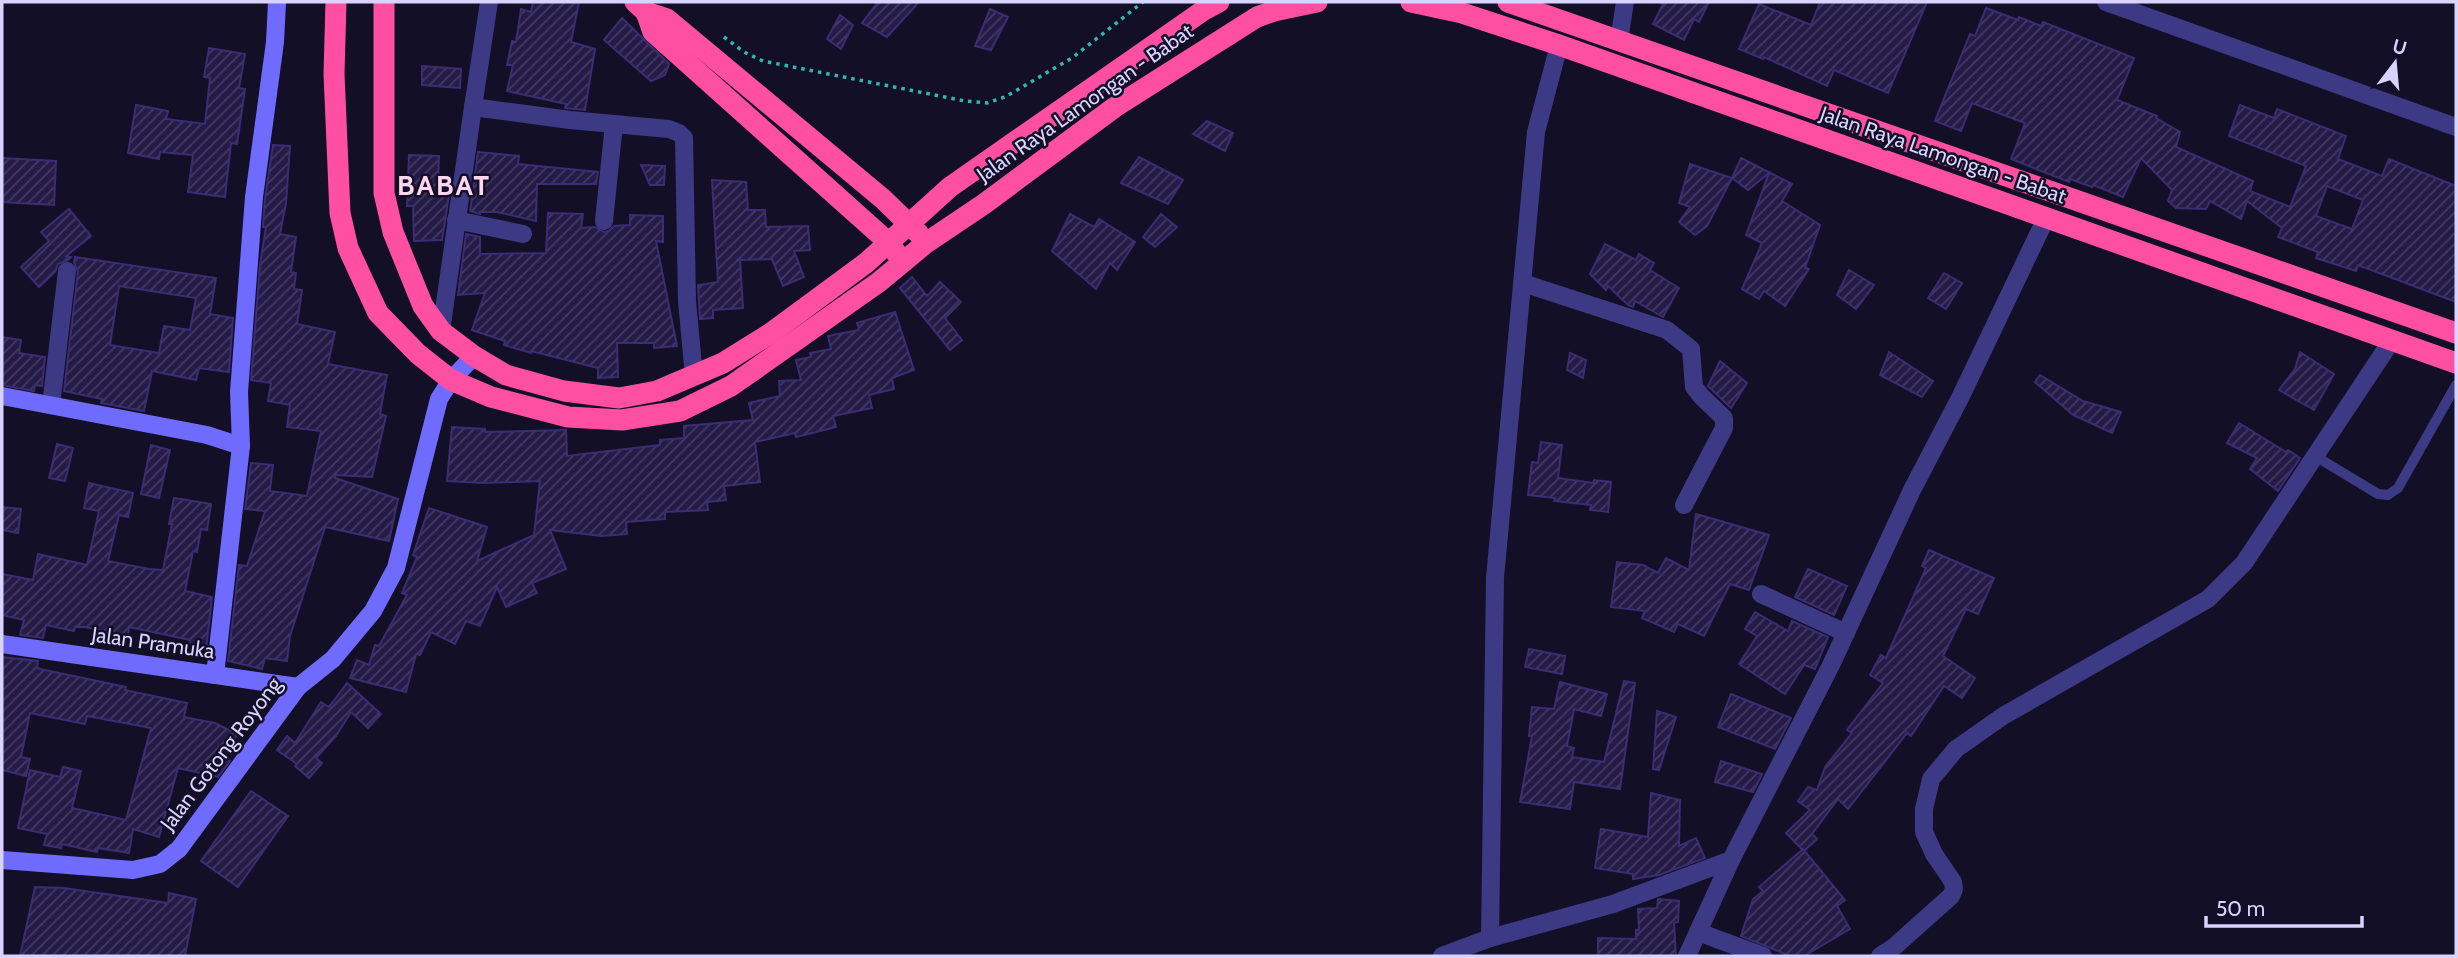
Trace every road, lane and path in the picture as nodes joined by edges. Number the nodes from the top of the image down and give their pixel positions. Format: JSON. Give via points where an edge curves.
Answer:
{"nodes":[{"id":1,"x":277,"y":2,"type":"edge"},
{"id":2,"x":336,"y":2,"type":"edge"},
{"id":3,"x":384,"y":2,"type":"edge"},
{"id":4,"x":489,"y":2,"type":"edge"},
{"id":5,"x":1143,"y":2,"type":"edge"},
{"id":6,"x":1219,"y":2,"type":"edge"},
{"id":7,"x":1317,"y":2,"type":"edge"},
{"id":8,"x":1411,"y":2,"type":"edge"},
{"id":9,"x":1508,"y":2,"type":"edge"},
{"id":10,"x":1625,"y":2,"type":"edge"},
{"id":11,"x":2106,"y":2,"type":"edge"},
{"id":12,"x":640,"y":7,"type":"edge"},
{"id":13,"x":720,"y":34,"type":"dead end"},
{"id":14,"x":1619,"y":41,"type":"junction"},
{"id":15,"x":1559,"y":45,"type":"junction"},
{"id":16,"x":473,"y":107,"type":"junction"},
{"id":17,"x":614,"y":124,"type":"junction"},
{"id":18,"x":2456,"y":127,"type":"edge"},
{"id":19,"x":2046,"y":218,"type":"junction"},
{"id":20,"x":456,"y":220,"type":"junction"},
{"id":21,"x":604,"y":221,"type":"dead end"},
{"id":22,"x":911,"y":224,"type":"junction"},
{"id":23,"x":523,"y":234,"type":"dead end"},
{"id":24,"x":888,"y":242,"type":"junction"},
{"id":25,"x":926,"y":243,"type":"junction"},
{"id":26,"x":902,"y":262,"type":"junction"},
{"id":27,"x":67,"y":271,"type":"dead end"},
{"id":28,"x":1523,"y":283,"type":"junction"},
{"id":29,"x":441,"y":331,"type":"junction"},
{"id":30,"x":2456,"y":333,"type":"edge"},
{"id":31,"x":2392,"y":340,"type":"junction"},
{"id":32,"x":474,"y":356,"type":"junction"},
{"id":33,"x":2456,"y":363,"type":"edge"},
{"id":34,"x":694,"y":376,"type":"junction"},
{"id":35,"x":451,"y":380,"type":"junction"},
{"id":36,"x":2456,"y":385,"type":"edge"},
{"id":37,"x":2,"y":396,"type":"edge"},
{"id":38,"x":51,"y":405,"type":"junction"},
{"id":39,"x":241,"y":446,"type":"junction"},
{"id":40,"x":2315,"y":456,"type":"junction"},
{"id":41,"x":1684,"y":505,"type":"dead end"},
{"id":42,"x":1761,"y":594,"type":"dead end"},
{"id":43,"x":1846,"y":633,"type":"junction"},
{"id":44,"x":2,"y":644,"type":"edge"},
{"id":45,"x":215,"y":675,"type":"junction"},
{"id":46,"x":298,"y":687,"type":"junction"},
{"id":47,"x":2,"y":860,"type":"edge"},
{"id":48,"x":1731,"y":860,"type":"junction"},
{"id":49,"x":1698,"y":932,"type":"junction"},
{"id":50,"x":1490,"y":938,"type":"junction"},
{"id":51,"x":1441,"y":956,"type":"edge"},
{"id":52,"x":1687,"y":956,"type":"edge"},
{"id":53,"x":1763,"y":956,"type":"edge"},
{"id":54,"x":1880,"y":956,"type":"edge"}],
"edges":[{"from":1,"to":39,"type":"street","via":[[247,277],[239,392]]},
{"from":2,"to":35,"type":"highway","name":"Jalan Raya Lamongan - Babat","via":[[340,199],[348,248],[378,313]]},
{"from":3,"to":29,"type":"highway","name":"Jalan Raya Lamongan - Babat","via":[[384,193],[408,270],[423,306]]},
{"from":4,"to":16,"type":"street"},
{"from":5,"to":13,"type":"path","via":[[1072,58],[987,103],[763,61]]},
{"from":6,"to":22,"type":"highway","name":"Jalan Raya Lamongan - Babat","via":[[950,187]]},
{"from":7,"to":25,"type":"highway","name":"Jalan Raya Lamongan - Babat","via":[[1274,11],[1239,27],[1115,107]]},
{"from":8,"to":15,"type":"highway","name":"Jalan Raya Lamongan - Babat","via":[[1462,13]]},
{"from":9,"to":14,"type":"highway","name":"Jalan Raya Lamongan - Babat"},
{"from":10,"to":14,"type":"street"},
{"from":11,"to":18,"type":"street"},
{"from":12,"to":22,"type":"highway","via":[[667,19]]},
{"from":12,"to":24,"type":"highway","via":[[653,32]]},
{"from":14,"to":30,"type":"highway","name":"Jalan Raya Lamongan - Babat"},
{"from":15,"to":19,"type":"highway","name":"Jalan Raya Lamongan - Babat"},
{"from":15,"to":28,"type":"street","via":[[1536,132]]},
{"from":16,"to":17,"type":"street"},
{"from":16,"to":20,"type":"street"},
{"from":17,"to":21,"type":"street"},
{"from":17,"to":34,"type":"street","via":[[669,129],[684,138],[687,301]]},
{"from":19,"to":31,"type":"highway","name":"Jalan Raya Lamongan - Babat"},
{"from":19,"to":43,"type":"street"},
{"from":20,"to":23,"type":"street"},
{"from":20,"to":29,"type":"street"},
{"from":22,"to":24,"type":"highway","name":"Jalan Raya Lamongan - Babat"},
{"from":22,"to":25,"type":"highway"},
{"from":24,"to":26,"type":"highway"},
{"from":24,"to":34,"type":"highway","name":"Jalan Raya Lamongan - Babat","via":[[771,333]]},
{"from":25,"to":26,"type":"highway","name":"Jalan Raya Lamongan - Babat"},
{"from":26,"to":35,"type":"highway","name":"Jalan Raya Lamongan - Babat","via":[[761,366],[680,411],[622,420],[568,417],[491,397]]},
{"from":27,"to":38,"type":"street"},
{"from":28,"to":41,"type":"street","via":[[1667,330],[1691,349],[1694,387],[1725,422]]},
{"from":28,"to":50,"type":"street","via":[[1495,578]]},
{"from":29,"to":32,"type":"highway","name":"Jalan Raya Lamongan - Babat"},
{"from":31,"to":33,"type":"highway","name":"Jalan Raya Lamongan - Babat"},
{"from":31,"to":40,"type":"street"},
{"from":32,"to":34,"type":"highway","name":"Jalan Raya Lamongan - Babat","via":[[506,375],[564,391],[619,398],[657,391]]},
{"from":32,"to":35,"type":"street","name":"Jalan Gotong Royong"},
{"from":35,"to":46,"type":"street","name":"Jalan Gotong Royong","via":[[439,399],[396,568],[352,639]]},
{"from":36,"to":40,"type":"lane","via":[[2398,488],[2388,495],[2378,494]]},
{"from":37,"to":38,"type":"street"},
{"from":38,"to":39,"type":"street","via":[[207,435]]},
{"from":39,"to":45,"type":"street"},
{"from":40,"to":54,"type":"street","via":[[2244,563],[2208,599],[2003,716],[1956,749],[1931,779],[1924,809],[1924,832],[1954,889]]},
{"from":42,"to":43,"type":"street"},
{"from":43,"to":48,"type":"street"},
{"from":44,"to":45,"type":"street","name":"Jalan Pramuka"},
{"from":45,"to":46,"type":"street","name":"Jalan Pramuka"},
{"from":46,"to":47,"type":"street","name":"Jalan Gotong Royong","via":[[178,849],[160,864],[133,870]]},
{"from":48,"to":49,"type":"street"},
{"from":48,"to":50,"type":"street","via":[[1613,904]]},
{"from":49,"to":52,"type":"street"},
{"from":49,"to":53,"type":"street"},
{"from":50,"to":51,"type":"street"}]}
